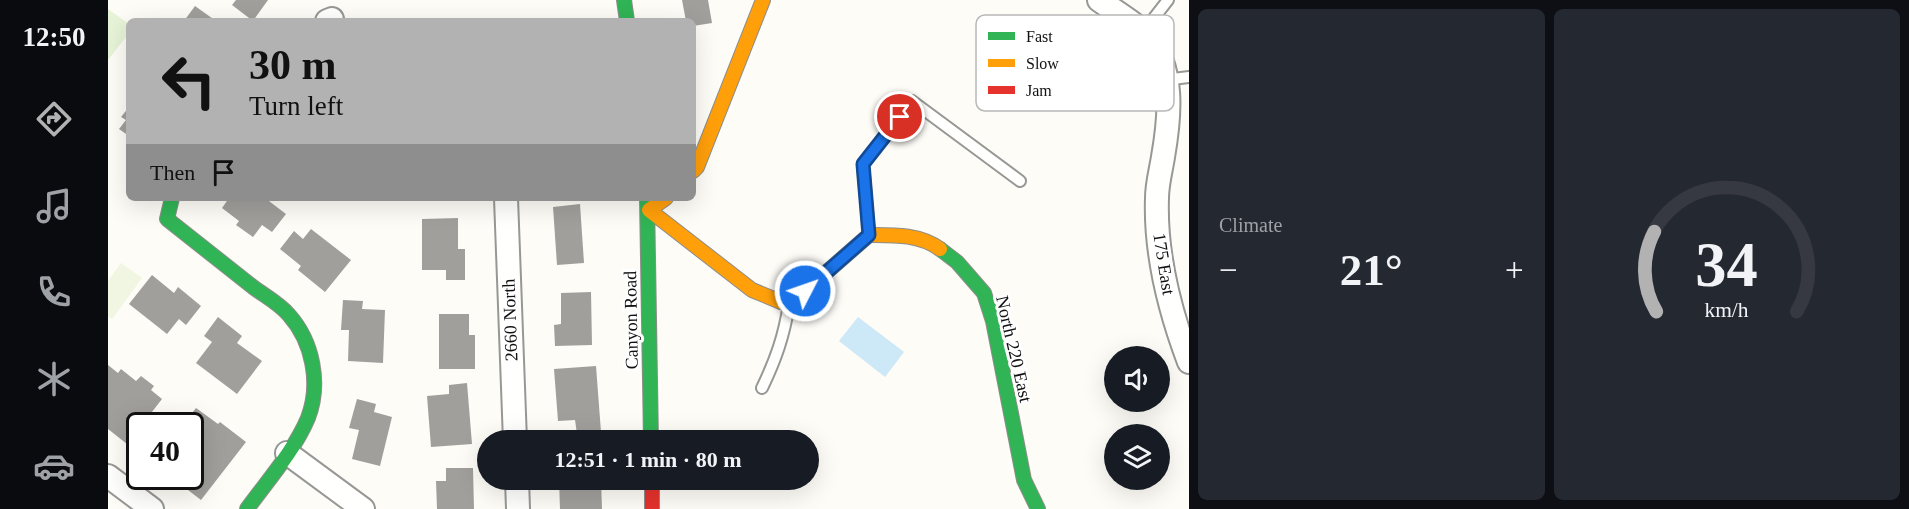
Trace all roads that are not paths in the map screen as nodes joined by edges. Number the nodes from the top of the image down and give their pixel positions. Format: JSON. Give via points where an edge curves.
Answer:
{"nodes":[{"id":1,"x":624,"y":0,"type":"edge"},
{"id":2,"x":763,"y":0,"type":"edge"},
{"id":3,"x":1099,"y":0,"type":"edge"},
{"id":4,"x":1168,"y":0,"type":"edge"},
{"id":5,"x":1120,"y":15,"type":"edge"},
{"id":6,"x":1156,"y":15,"type":"edge"},
{"id":7,"x":627,"y":18,"type":"edge"},
{"id":8,"x":1189,"y":77,"type":"edge"},
{"id":9,"x":1174,"y":79,"type":"edge"},
{"id":10,"x":1168,"y":111,"type":"edge"},
{"id":11,"x":696,"y":168,"type":"edge"},
{"id":12,"x":1020,"y":181,"type":"dead end"},
{"id":13,"x":171,"y":201,"type":"edge"},
{"id":14,"x":506,"y":201,"type":"edge"},
{"id":15,"x":648,"y":204,"type":"edge"},
{"id":16,"x":869,"y":235,"type":"junction"},
{"id":17,"x":790,"y":298,"type":"junction"},
{"id":18,"x":1189,"y":362,"type":"edge"},
{"id":19,"x":762,"y":388,"type":"dead end"},
{"id":20,"x":515,"y":430,"type":"edge"},
{"id":21,"x":651,"y":430,"type":"edge"},
{"id":22,"x":287,"y":453,"type":"junction"},
{"id":23,"x":108,"y":476,"type":"edge"},
{"id":24,"x":517,"y":490,"type":"edge"},
{"id":25,"x":652,"y":490,"type":"edge"},
{"id":26,"x":152,"y":509,"type":"edge"},
{"id":27,"x":247,"y":509,"type":"edge"},
{"id":28,"x":363,"y":509,"type":"edge"},
{"id":29,"x":518,"y":509,"type":"edge"},
{"id":30,"x":652,"y":509,"type":"edge"},
{"id":31,"x":1038,"y":509,"type":"edge"}],
"edges":[{"from":1,"to":7,"type":"street"},
{"from":2,"to":11,"type":"street"},
{"from":3,"to":5,"type":"street"},
{"from":4,"to":6,"type":"lane"},
{"from":8,"to":9,"type":"lane"},
{"from":10,"to":18,"type":"street","name":"175 East","via":[[1156,196],[1158,248],[1174,322]]},
{"from":12,"to":16,"type":"lane","via":[[912,101],[863,164]]},
{"from":13,"to":22,"type":"street","via":[[167,219],[289,315],[302,332],[316,376],[314,400],[307,421]]},
{"from":14,"to":20,"type":"street","name":"2660 North"},
{"from":15,"to":17,"type":"street","via":[[752,290],[781,302]]},
{"from":15,"to":21,"type":"street","name":"Canyon Road"},
{"from":16,"to":17,"type":"street","via":[[805,291]]},
{"from":16,"to":31,"type":"street","name":"North 220 East","via":[[903,235],[932,244],[957,262],[984,293],[1024,480]]},
{"from":17,"to":19,"type":"lane","via":[[784,334]]},
{"from":22,"to":27,"type":"street"},
{"from":22,"to":28,"type":"street"},
{"from":23,"to":26,"type":"street"},
{"from":24,"to":29,"type":"street"},
{"from":25,"to":30,"type":"street"}]}
